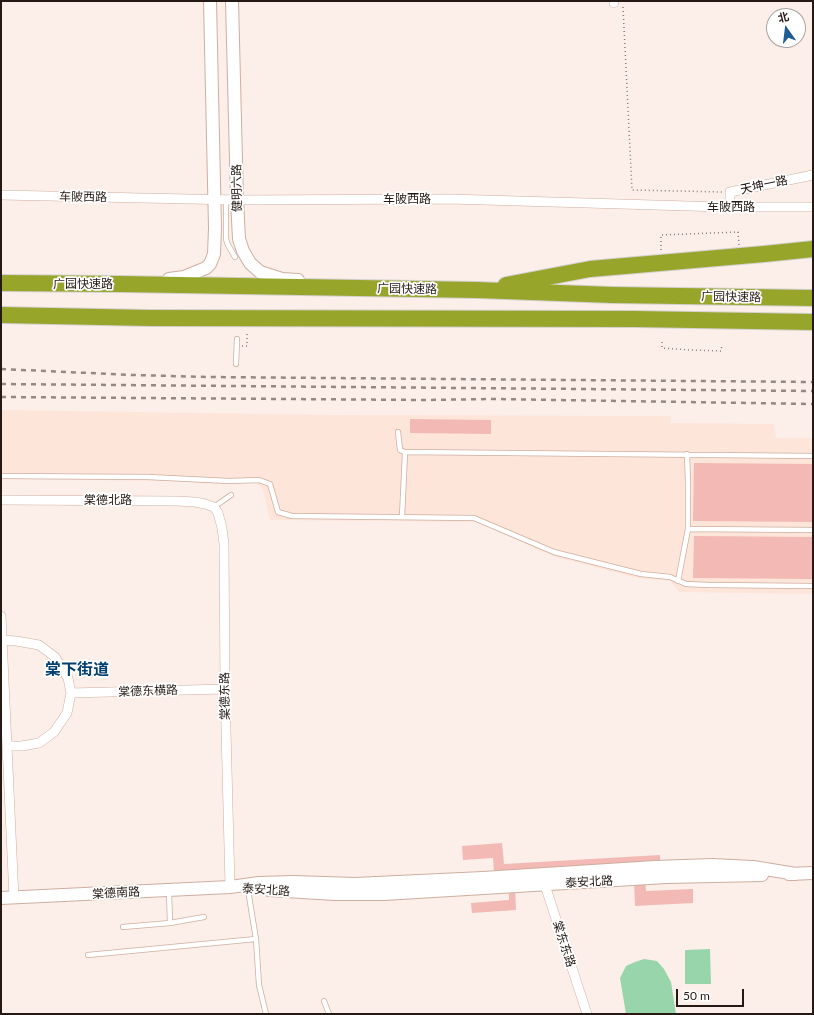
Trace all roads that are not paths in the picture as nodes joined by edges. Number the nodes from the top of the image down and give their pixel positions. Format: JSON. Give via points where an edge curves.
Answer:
{"nodes":[{"id":1,"x":210,"y":1,"type":"edge"},
{"id":2,"x":232,"y":1,"type":"edge"},
{"id":3,"x":813,"y":175,"type":"edge"},
{"id":4,"x":1,"y":195,"type":"edge"},
{"id":5,"x":226,"y":200,"type":"junction"},
{"id":6,"x":730,"y":207,"type":"junction"},
{"id":7,"x":813,"y":207,"type":"edge"},
{"id":8,"x":813,"y":249,"type":"edge"},
{"id":9,"x":235,"y":256,"type":"dead end"},
{"id":10,"x":1,"y":284,"type":"edge"},
{"id":11,"x":120,"y":284,"type":"junction"},
{"id":12,"x":355,"y":289,"type":"junction"},
{"id":13,"x":477,"y":290,"type":"junction"},
{"id":14,"x":813,"y":298,"type":"edge"},
{"id":15,"x":1,"y":315,"type":"edge"},
{"id":16,"x":774,"y":321,"type":"junction"},
{"id":17,"x":813,"y":322,"type":"edge"},
{"id":18,"x":813,"y":329,"type":"edge"},
{"id":19,"x":813,"y":334,"type":"edge"},
{"id":20,"x":237,"y":339,"type":"dead end"},
{"id":21,"x":236,"y":364,"type":"dead end"},
{"id":22,"x":398,"y":432,"type":"dead end"},
{"id":23,"x":405,"y":452,"type":"junction"},
{"id":24,"x":687,"y":454,"type":"junction"},
{"id":25,"x":813,"y":456,"type":"edge"},
{"id":26,"x":1,"y":476,"type":"edge"},
{"id":27,"x":231,"y":495,"type":"dead end"},
{"id":28,"x":1,"y":500,"type":"edge"},
{"id":29,"x":214,"y":507,"type":"junction"},
{"id":30,"x":402,"y":517,"type":"junction"},
{"id":31,"x":688,"y":529,"type":"junction"},
{"id":32,"x":813,"y":530,"type":"edge"},
{"id":33,"x":678,"y":580,"type":"junction"},
{"id":34,"x":813,"y":586,"type":"edge"},
{"id":35,"x":1,"y":616,"type":"edge"},
{"id":36,"x":2,"y":640,"type":"junction"},
{"id":37,"x":2,"y":660,"type":"edge"},
{"id":38,"x":225,"y":689,"type":"junction"},
{"id":39,"x":71,"y":693,"type":"junction"},
{"id":40,"x":4,"y":732,"type":"edge"},
{"id":41,"x":7,"y":746,"type":"junction"},
{"id":42,"x":813,"y":873,"type":"edge"},
{"id":43,"x":543,"y":879,"type":"junction"},
{"id":44,"x":230,"y":887,"type":"junction"},
{"id":45,"x":169,"y":890,"type":"junction"},
{"id":46,"x":248,"y":890,"type":"junction"},
{"id":47,"x":1,"y":898,"type":"edge"},
{"id":48,"x":14,"y":898,"type":"junction"},
{"id":49,"x":204,"y":917,"type":"dead end"},
{"id":50,"x":170,"y":923,"type":"junction"},
{"id":51,"x":123,"y":927,"type":"dead end"},
{"id":52,"x":256,"y":939,"type":"junction"},
{"id":53,"x":88,"y":955,"type":"dead end"},
{"id":54,"x":324,"y":1001,"type":"dead end"},
{"id":55,"x":266,"y":1014,"type":"edge"},
{"id":56,"x":329,"y":1014,"type":"edge"},
{"id":57,"x":587,"y":1014,"type":"edge"}],
"edges":[{"from":1,"to":5,"type":"street","name":"健明六路"},
{"from":2,"to":5,"type":"street","name":"健明六路"},
{"from":3,"to":6,"type":"street","name":"天坤一路","via":[[730,192]]},
{"from":4,"to":5,"type":"street","name":"车陂西路"},
{"from":5,"to":6,"type":"street","name":"车陂西路","via":[[450,199]]},
{"from":5,"to":9,"type":"lane","via":[[226,239]]},
{"from":5,"to":11,"type":"street","name":"健明六路","via":[[215,228],[214,254],[206,268],[184,277]]},
{"from":5,"to":12,"type":"street","name":"健明六路","via":[[243,251],[260,272],[282,279]]},
{"from":6,"to":7,"type":"street","name":"车陂西路"},
{"from":8,"to":13,"type":"highway","via":[[590,269]]},
{"from":10,"to":11,"type":"highway","name":"广园快速路"},
{"from":11,"to":12,"type":"highway","name":"广园快速路"},
{"from":12,"to":13,"type":"highway","name":"广园快速路"},
{"from":13,"to":14,"type":"highway","name":"广园快速路"},
{"from":15,"to":16,"type":"highway","name":"广园快速路"},
{"from":16,"to":17,"type":"highway","name":"广园快速路"},
{"from":16,"to":18,"type":"highway"},
{"from":16,"to":19,"type":"highway"},
{"from":20,"to":21,"type":"lane"},
{"from":22,"to":23,"type":"lane","via":[[400,450]]},
{"from":23,"to":24,"type":"lane"},
{"from":23,"to":30,"type":"lane"},
{"from":24,"to":25,"type":"lane"},
{"from":24,"to":31,"type":"lane"},
{"from":26,"to":30,"type":"lane","via":[[259,480],[270,484],[278,512],[292,516]]},
{"from":27,"to":29,"type":"lane"},
{"from":28,"to":29,"type":"street","name":"棠德北路","via":[[195,502]]},
{"from":29,"to":38,"type":"street","name":"棠德东路","via":[[218,513],[224,544]]},
{"from":30,"to":33,"type":"lane","via":[[474,518],[554,552],[641,574]]},
{"from":31,"to":32,"type":"lane"},
{"from":31,"to":33,"type":"lane"},
{"from":33,"to":34,"type":"lane","via":[[686,584],[701,585]]},
{"from":35,"to":36,"type":"street"},
{"from":36,"to":37,"type":"street"},
{"from":36,"to":39,"type":"street","via":[[39,646],[55,657],[68,678]]},
{"from":37,"to":40,"type":"street"},
{"from":38,"to":39,"type":"street","name":"棠德东横路"},
{"from":38,"to":44,"type":"street","name":"棠德东路"},
{"from":39,"to":41,"type":"street","via":[[67,713],[54,732],[40,743]]},
{"from":40,"to":41,"type":"street"},
{"from":41,"to":48,"type":"street"},
{"from":42,"to":43,"type":"street","name":"泰安北路"},
{"from":43,"to":44,"type":"street","name":"泰安北路","via":[[355,884],[273,882]]},
{"from":43,"to":46,"type":"street","name":"泰安北路","via":[[354,895]]},
{"from":43,"to":57,"type":"street","name":"棠东东路"},
{"from":44,"to":45,"type":"street","name":"棠德南路"},
{"from":44,"to":46,"type":"street","name":"泰安北路"},
{"from":45,"to":48,"type":"street","name":"棠德南路"},
{"from":45,"to":50,"type":"lane"},
{"from":46,"to":52,"type":"lane"},
{"from":47,"to":48,"type":"street","name":"棠德南路"},
{"from":49,"to":50,"type":"lane"},
{"from":50,"to":51,"type":"lane"},
{"from":52,"to":53,"type":"lane"},
{"from":52,"to":55,"type":"lane","via":[[259,985]]},
{"from":54,"to":56,"type":"lane"}]}
